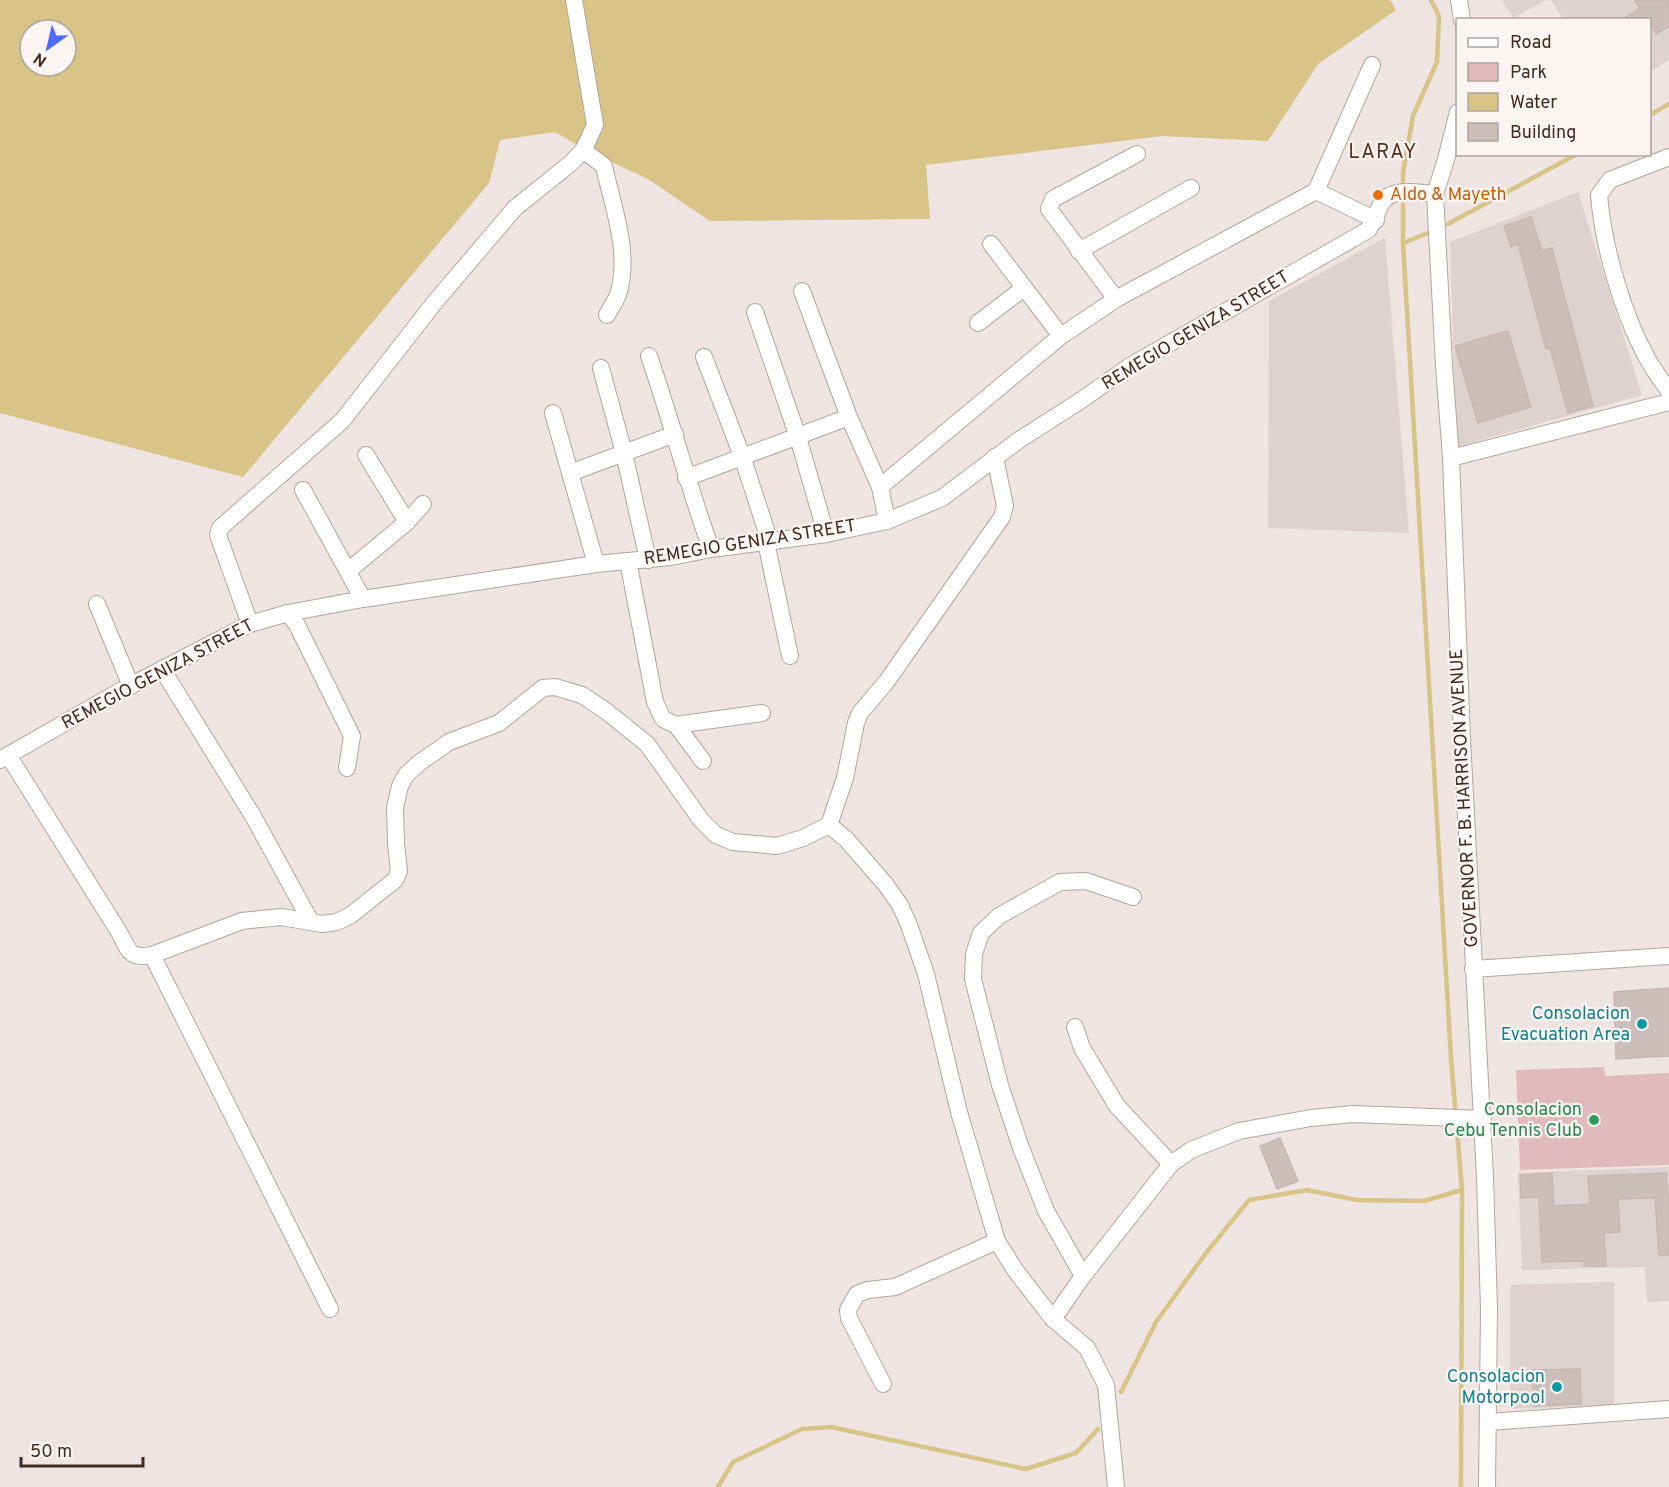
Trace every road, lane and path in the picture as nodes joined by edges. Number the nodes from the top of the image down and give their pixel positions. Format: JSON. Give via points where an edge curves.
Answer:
{"nodes":[{"id":1,"x":574,"y":0,"type":"edge"},
{"id":2,"x":1459,"y":0,"type":"edge"},
{"id":3,"x":1462,"y":18,"type":"edge"},
{"id":4,"x":1372,"y":65,"type":"dead end"},
{"id":5,"x":1456,"y":120,"type":"edge"},
{"id":6,"x":582,"y":150,"type":"junction"},
{"id":7,"x":1137,"y":154,"type":"dead end"},
{"id":8,"x":1669,"y":157,"type":"edge"},
{"id":9,"x":1191,"y":188,"type":"dead end"},
{"id":10,"x":1316,"y":191,"type":"junction"},
{"id":11,"x":1435,"y":194,"type":"junction"},
{"id":12,"x":1376,"y":220,"type":"junction"},
{"id":13,"x":991,"y":244,"type":"dead end"},
{"id":14,"x":1079,"y":251,"type":"junction"},
{"id":15,"x":1024,"y":288,"type":"junction"},
{"id":16,"x":802,"y":291,"type":"dead end"},
{"id":17,"x":1116,"y":298,"type":"junction"},
{"id":18,"x":755,"y":312,"type":"dead end"},
{"id":19,"x":607,"y":315,"type":"dead end"},
{"id":20,"x":978,"y":323,"type":"dead end"},
{"id":21,"x":1061,"y":336,"type":"junction"},
{"id":22,"x":649,"y":356,"type":"dead end"},
{"id":23,"x":704,"y":357,"type":"dead end"},
{"id":24,"x":601,"y":368,"type":"dead end"},
{"id":25,"x":1669,"y":391,"type":"edge"},
{"id":26,"x":1669,"y":402,"type":"edge"},
{"id":27,"x":553,"y":413,"type":"dead end"},
{"id":28,"x":849,"y":417,"type":"junction"},
{"id":29,"x":675,"y":434,"type":"junction"},
{"id":30,"x":798,"y":437,"type":"junction"},
{"id":31,"x":624,"y":453,"type":"junction"},
{"id":32,"x":366,"y":455,"type":"dead end"},
{"id":33,"x":742,"y":456,"type":"junction"},
{"id":34,"x":995,"y":457,"type":"junction"},
{"id":35,"x":1451,"y":458,"type":"junction"},
{"id":36,"x":570,"y":473,"type":"junction"},
{"id":37,"x":686,"y":478,"type":"junction"},
{"id":38,"x":880,"y":487,"type":"junction"},
{"id":39,"x":303,"y":490,"type":"dead end"},
{"id":40,"x":423,"y":504,"type":"dead end"},
{"id":41,"x":887,"y":521,"type":"junction"},
{"id":42,"x":407,"y":522,"type":"junction"},
{"id":43,"x":826,"y":534,"type":"junction"},
{"id":44,"x":768,"y":542,"type":"junction"},
{"id":45,"x":711,"y":549,"type":"junction"},
{"id":46,"x":648,"y":560,"type":"junction"},
{"id":47,"x":628,"y":561,"type":"junction"},
{"id":48,"x":596,"y":564,"type":"junction"},
{"id":49,"x":348,"y":571,"type":"junction"},
{"id":50,"x":363,"y":599,"type":"junction"},
{"id":51,"x":97,"y":604,"type":"dead end"},
{"id":52,"x":288,"y":613,"type":"junction"},
{"id":53,"x":250,"y":624,"type":"junction"},
{"id":54,"x":790,"y":656,"type":"dead end"},
{"id":55,"x":162,"y":669,"type":"junction"},
{"id":56,"x":131,"y":686,"type":"junction"},
{"id":57,"x":762,"y":713,"type":"dead end"},
{"id":58,"x":676,"y":725,"type":"junction"},
{"id":59,"x":4,"y":758,"type":"edge"},
{"id":60,"x":703,"y":761,"type":"dead end"},
{"id":61,"x":347,"y":768,"type":"dead end"},
{"id":62,"x":829,"y":825,"type":"junction"},
{"id":63,"x":1133,"y":897,"type":"dead end"},
{"id":64,"x":311,"y":922,"type":"junction"},
{"id":65,"x":152,"y":955,"type":"junction"},
{"id":66,"x":1669,"y":957,"type":"edge"},
{"id":67,"x":1473,"y":969,"type":"junction"},
{"id":68,"x":1075,"y":1027,"type":"dead end"},
{"id":69,"x":1483,"y":1119,"type":"junction"},
{"id":70,"x":1171,"y":1164,"type":"junction"},
{"id":71,"x":998,"y":1241,"type":"junction"},
{"id":72,"x":1083,"y":1276,"type":"junction"},
{"id":73,"x":330,"y":1309,"type":"dead end"},
{"id":74,"x":1053,"y":1319,"type":"junction"},
{"id":75,"x":883,"y":1384,"type":"dead end"},
{"id":76,"x":1669,"y":1409,"type":"edge"},
{"id":77,"x":1489,"y":1422,"type":"junction"},
{"id":78,"x":1116,"y":1487,"type":"edge"},
{"id":79,"x":1487,"y":1487,"type":"edge"}],
"edges":[{"from":1,"to":6,"type":"street","via":[[595,125]]},
{"from":2,"to":3,"type":"street"},
{"from":4,"to":10,"type":"street"},
{"from":5,"to":11,"type":"street","name":"GOVERNOR F. B. HARRISON AVENUE"},
{"from":6,"to":19,"type":"street","via":[[604,166],[620,234],[624,261],[618,296]]},
{"from":6,"to":53,"type":"street","via":[[515,208],[342,421],[220,528],[218,535]]},
{"from":7,"to":14,"type":"street","via":[[1050,203],[1049,209]]},
{"from":8,"to":25,"type":"street","via":[[1610,180],[1599,195],[1601,221],[1622,300],[1646,356]]},
{"from":9,"to":14,"type":"street"},
{"from":10,"to":12,"type":"street"},
{"from":10,"to":17,"type":"street"},
{"from":11,"to":12,"type":"street","name":"REMEGIO GENIZA STREET","via":[[1393,193],[1383,200]]},
{"from":11,"to":35,"type":"street","name":"GOVERNOR F. B. HARRISON AVENUE"},
{"from":12,"to":34,"type":"street","name":"REMEGIO GENIZA STREET","via":[[1355,238],[1130,366]]},
{"from":13,"to":15,"type":"street"},
{"from":14,"to":17,"type":"street"},
{"from":15,"to":20,"type":"street"},
{"from":15,"to":21,"type":"street"},
{"from":16,"to":28,"type":"street"},
{"from":17,"to":21,"type":"street"},
{"from":18,"to":30,"type":"street"},
{"from":21,"to":38,"type":"street"},
{"from":22,"to":29,"type":"street"},
{"from":23,"to":33,"type":"street"},
{"from":24,"to":31,"type":"street"},
{"from":26,"to":35,"type":"street"},
{"from":27,"to":36,"type":"street"},
{"from":28,"to":30,"type":"street"},
{"from":28,"to":38,"type":"street"},
{"from":29,"to":31,"type":"street"},
{"from":29,"to":37,"type":"street"},
{"from":30,"to":33,"type":"street"},
{"from":30,"to":43,"type":"street"},
{"from":31,"to":36,"type":"street"},
{"from":31,"to":46,"type":"street"},
{"from":32,"to":42,"type":"street"},
{"from":33,"to":37,"type":"street"},
{"from":33,"to":44,"type":"street"},
{"from":34,"to":41,"type":"street","name":"REMEGIO GENIZA STREET","via":[[942,498]]},
{"from":34,"to":62,"type":"street","via":[[1005,506],[1002,517],[887,681],[860,713]]},
{"from":35,"to":67,"type":"street","name":"GOVERNOR F. B. HARRISON AVENUE"},
{"from":36,"to":48,"type":"street"},
{"from":37,"to":45,"type":"street"},
{"from":38,"to":41,"type":"street"},
{"from":39,"to":49,"type":"street"},
{"from":40,"to":42,"type":"street"},
{"from":41,"to":43,"type":"street","name":"REMEGIO GENIZA STREET"},
{"from":42,"to":49,"type":"street"},
{"from":43,"to":44,"type":"street","name":"REMEGIO GENIZA STREET"},
{"from":44,"to":45,"type":"street","name":"REMEGIO GENIZA STREET"},
{"from":44,"to":54,"type":"street"},
{"from":45,"to":46,"type":"street","name":"REMEGIO GENIZA STREET"},
{"from":46,"to":47,"type":"street","name":"REMEGIO GENIZA STREET"},
{"from":47,"to":48,"type":"street","name":"REMEGIO GENIZA STREET"},
{"from":47,"to":58,"type":"street","via":[[655,702],[663,719]]},
{"from":48,"to":50,"type":"street","name":"REMEGIO GENIZA STREET"},
{"from":49,"to":50,"type":"street"},
{"from":50,"to":52,"type":"street","name":"REMEGIO GENIZA STREET"},
{"from":51,"to":56,"type":"street"},
{"from":52,"to":53,"type":"street","name":"REMEGIO GENIZA STREET"},
{"from":52,"to":61,"type":"street","via":[[352,736]]},
{"from":53,"to":55,"type":"street","name":"REMEGIO GENIZA STREET"},
{"from":55,"to":56,"type":"street","name":"REMEGIO GENIZA STREET"},
{"from":55,"to":64,"type":"street","via":[[253,816]]},
{"from":56,"to":59,"type":"street","name":"REMEGIO GENIZA STREET"},
{"from":57,"to":58,"type":"street"},
{"from":58,"to":60,"type":"street"},
{"from":59,"to":65,"type":"street","via":[[129,952],[140,957]]},
{"from":62,"to":64,"type":"street","via":[[777,846],[733,842],[716,834],[701,820],[647,744],[582,694],[543,688],[499,723],[449,742],[406,775],[396,808],[399,871],[395,880],[338,922]]},
{"from":62,"to":71,"type":"street","via":[[886,885],[909,925],[926,974],[959,1112]]},
{"from":63,"to":72,"type":"street","via":[[1086,880],[1060,882],[999,916],[981,933],[974,954],[973,979],[1021,1149],[1046,1211]]},
{"from":64,"to":65,"type":"street","via":[[281,917],[242,921]]},
{"from":65,"to":73,"type":"street"},
{"from":66,"to":67,"type":"street"},
{"from":67,"to":69,"type":"street","name":"GOVERNOR F. B. HARRISON AVENUE"},
{"from":68,"to":70,"type":"street","via":[[1082,1047],[1117,1106]]},
{"from":69,"to":70,"type":"street","via":[[1353,1114],[1311,1118],[1239,1131],[1191,1150]]},
{"from":69,"to":77,"type":"street","name":"GOVERNOR F. B. HARRISON AVENUE"},
{"from":70,"to":72,"type":"street"},
{"from":71,"to":74,"type":"street"},
{"from":71,"to":75,"type":"street","via":[[895,1287],[857,1294],[848,1310],[849,1318]]},
{"from":72,"to":74,"type":"street"},
{"from":74,"to":78,"type":"street","via":[[1087,1348],[1106,1386]]},
{"from":76,"to":77,"type":"street"},
{"from":77,"to":79,"type":"street","name":"GOVERNOR F. B. HARRISON AVENUE"}]}
